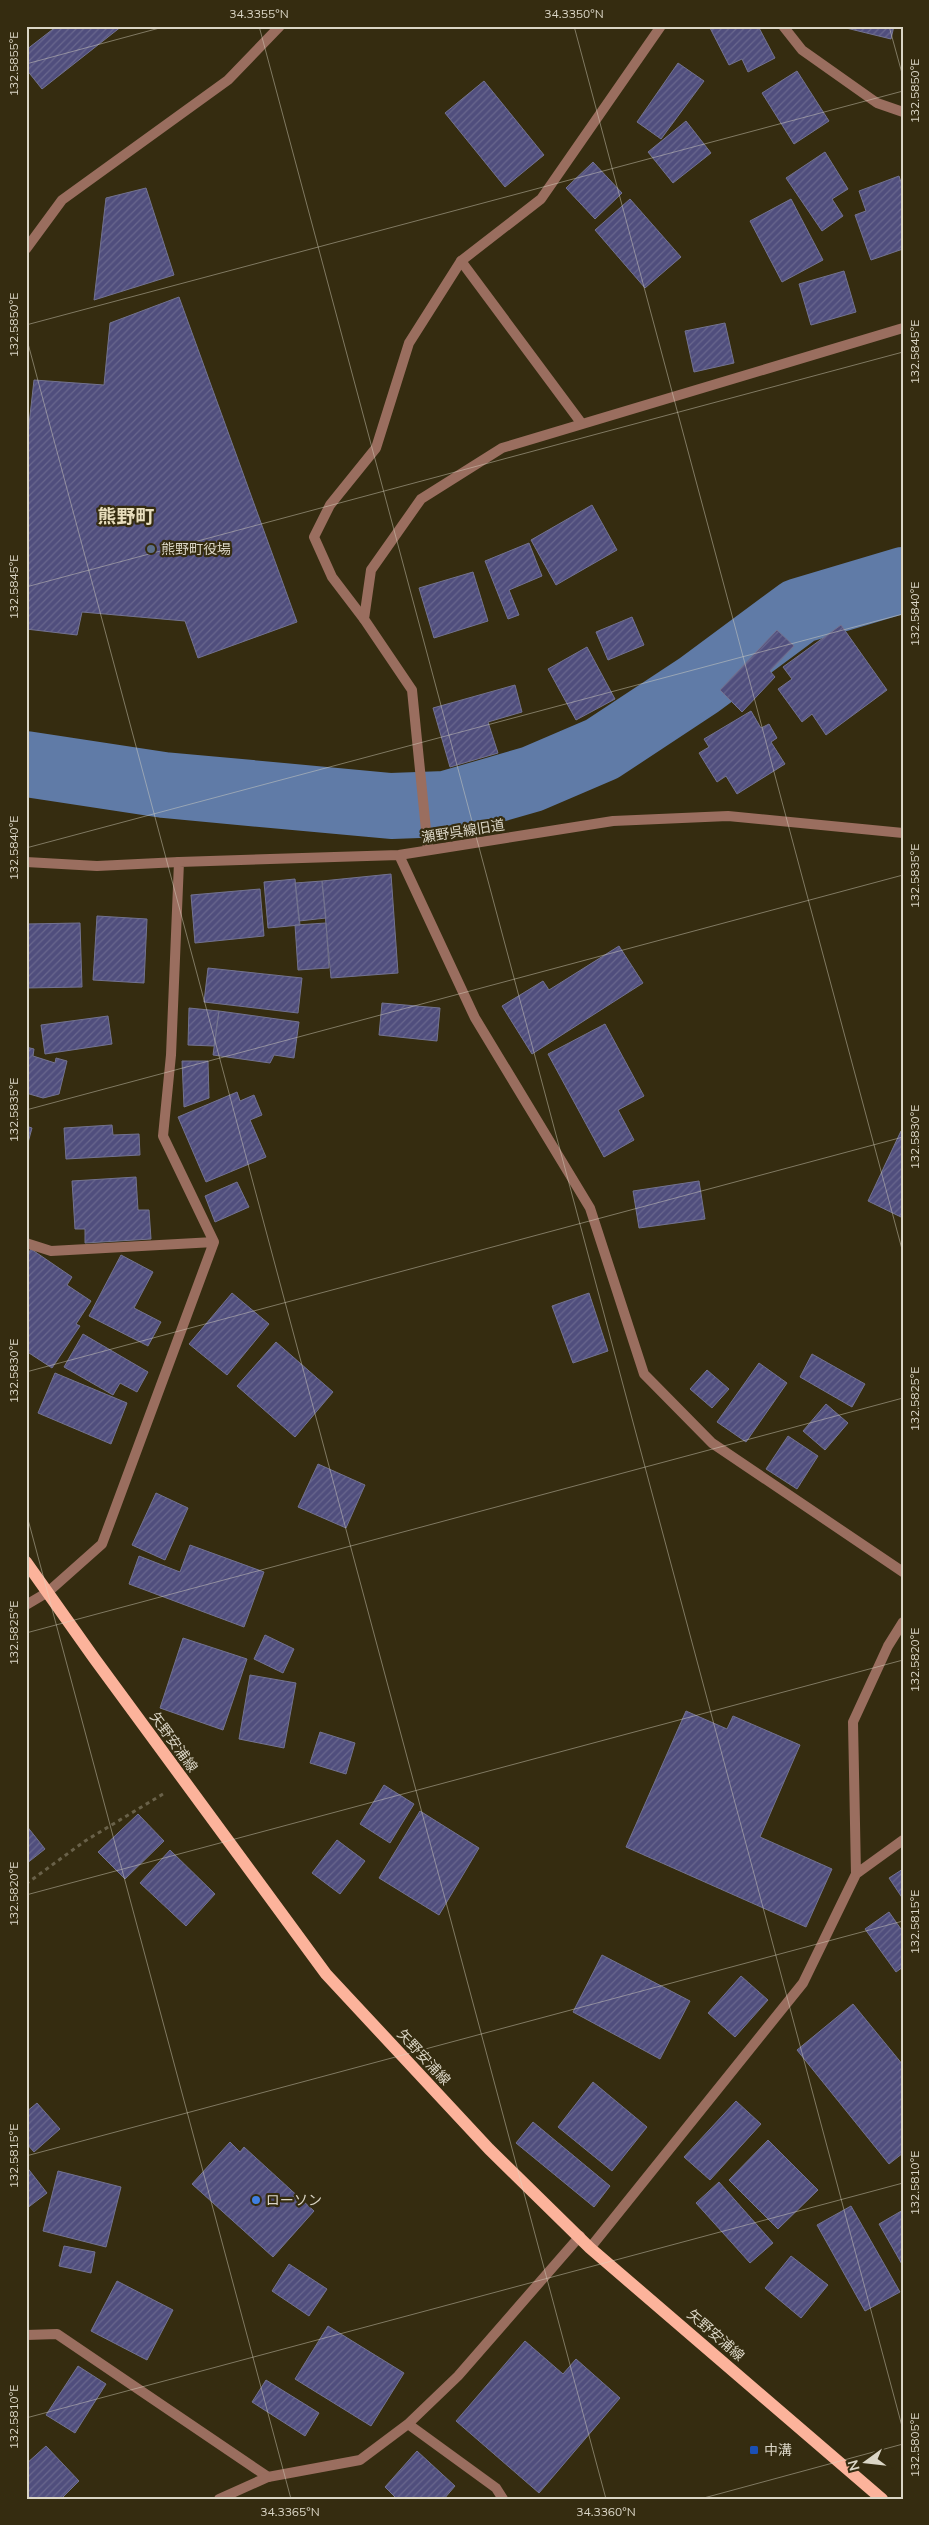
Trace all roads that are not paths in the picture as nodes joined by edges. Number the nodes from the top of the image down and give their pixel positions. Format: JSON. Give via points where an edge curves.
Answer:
{"nodes":[{"id":1,"x":280,"y":26,"type":"edge"},
{"id":2,"x":661,"y":26,"type":"edge"},
{"id":3,"x":783,"y":26,"type":"edge"},
{"id":4,"x":903,"y":112,"type":"edge"},
{"id":5,"x":26,"y":249,"type":"edge"},
{"id":6,"x":461,"y":261,"type":"junction"},
{"id":7,"x":903,"y":328,"type":"edge"},
{"id":8,"x":582,"y":424,"type":"junction"},
{"id":9,"x":364,"y":619,"type":"junction"},
{"id":10,"x":903,"y":833,"type":"edge"},
{"id":11,"x":428,"y":850,"type":"junction"},
{"id":12,"x":399,"y":855,"type":"junction"},
{"id":13,"x":26,"y":862,"type":"edge"},
{"id":14,"x":179,"y":862,"type":"junction"},
{"id":15,"x":214,"y":1242,"type":"junction"},
{"id":16,"x":26,"y":1243,"type":"edge"},
{"id":17,"x":26,"y":1562,"type":"edge"},
{"id":18,"x":903,"y":1572,"type":"edge"},
{"id":19,"x":48,"y":1592,"type":"junction"},
{"id":20,"x":26,"y":1605,"type":"edge"},
{"id":21,"x":903,"y":1622,"type":"edge"},
{"id":22,"x":903,"y":1840,"type":"edge"},
{"id":23,"x":856,"y":1874,"type":"junction"},
{"id":24,"x":580,"y":2236,"type":"junction"},
{"id":25,"x":590,"y":2248,"type":"junction"},
{"id":26,"x":26,"y":2335,"type":"edge"},
{"id":27,"x":408,"y":2424,"type":"junction"},
{"id":28,"x":268,"y":2477,"type":"junction"},
{"id":29,"x":220,"y":2499,"type":"edge"},
{"id":30,"x":503,"y":2499,"type":"edge"},
{"id":31,"x":882,"y":2499,"type":"edge"}],
"edges":[{"from":1,"to":5,"type":"street","via":[[228,80],[62,200]]},
{"from":2,"to":6,"type":"street","via":[[541,199]]},
{"from":3,"to":4,"type":"street","via":[[802,50],[877,103]]},
{"from":6,"to":8,"type":"street"},
{"from":6,"to":9,"type":"street","via":[[408,343],[376,448],[330,506],[314,536],[332,577]]},
{"from":7,"to":8,"type":"street"},
{"from":8,"to":9,"type":"street","via":[[502,448],[421,499],[371,570]]},
{"from":9,"to":11,"type":"street","via":[[412,690]]},
{"from":10,"to":11,"type":"street","name":"瀬野呉線旧道","via":[[728,816],[613,821]]},
{"from":11,"to":12,"type":"street","name":"瀬野呉線旧道"},
{"from":12,"to":14,"type":"street","name":"瀬野呉線旧道"},
{"from":12,"to":18,"type":"street","via":[[475,1018],[590,1208],[644,1374],[712,1443]]},
{"from":13,"to":14,"type":"street","name":"瀬野呉線旧道","via":[[97,866]]},
{"from":14,"to":15,"type":"street","via":[[171,1055],[163,1136]]},
{"from":15,"to":16,"type":"street","via":[[51,1252]]},
{"from":15,"to":19,"type":"street","via":[[102,1544]]},
{"from":17,"to":19,"type":"main road","name":"矢野安浦線"},
{"from":19,"to":20,"type":"street"},
{"from":19,"to":24,"type":"main road","name":"矢野安浦線","via":[[326,1974],[489,2149]]},
{"from":21,"to":23,"type":"street","via":[[888,1646],[853,1722]]},
{"from":22,"to":23,"type":"street"},
{"from":23,"to":25,"type":"street","via":[[803,1983]]},
{"from":24,"to":25,"type":"main road","name":"矢野安浦線"},
{"from":24,"to":27,"type":"street","via":[[458,2376]]},
{"from":25,"to":31,"type":"main road","name":"矢野安浦線"},
{"from":26,"to":28,"type":"street","via":[[57,2334]]},
{"from":27,"to":28,"type":"street","via":[[360,2460]]},
{"from":27,"to":30,"type":"street","via":[[496,2488]]},
{"from":28,"to":29,"type":"street"}]}
